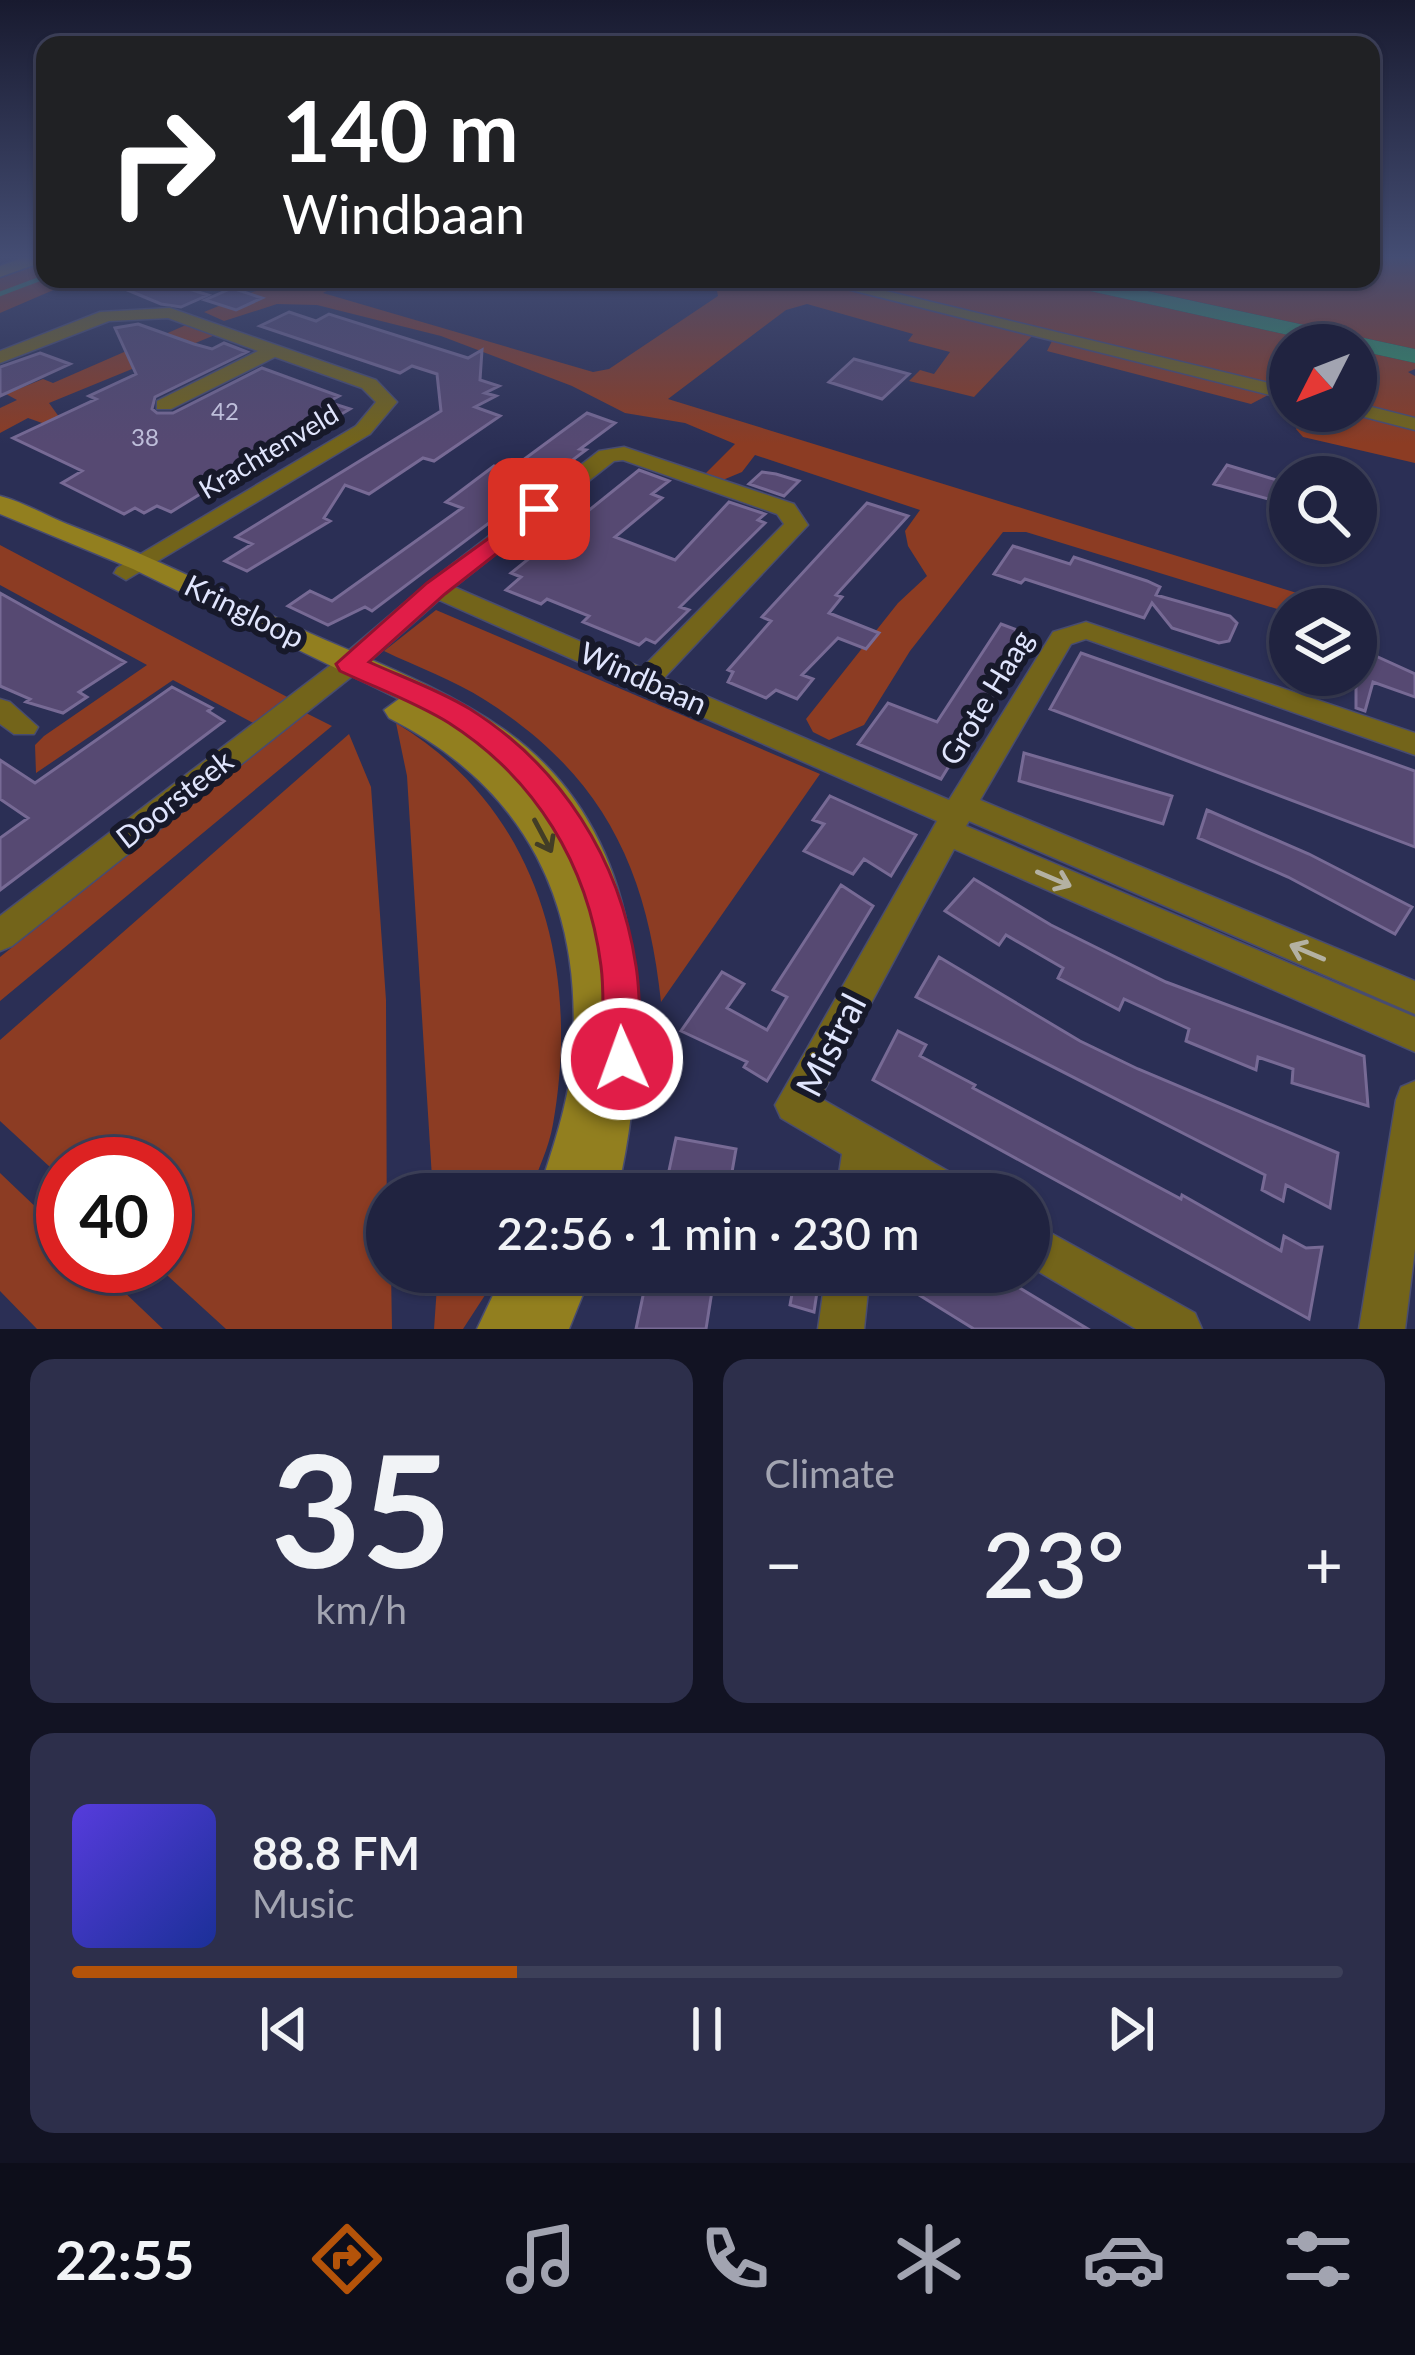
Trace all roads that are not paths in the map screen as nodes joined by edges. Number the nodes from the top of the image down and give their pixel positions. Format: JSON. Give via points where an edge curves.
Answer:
{"nodes":[{"id":1,"x":96,"y":320,"type":"edge"},
{"id":2,"x":187,"y":320,"type":"edge"},
{"id":3,"x":984,"y":320,"type":"edge"},
{"id":4,"x":274,"y":350,"type":"junction"},
{"id":5,"x":0,"y":357,"type":"edge"},
{"id":6,"x":1269,"y":389,"type":"edge"},
{"id":7,"x":164,"y":405,"type":"dead end"},
{"id":8,"x":1377,"y":415,"type":"edge"},
{"id":9,"x":1415,"y":424,"type":"edge"},
{"id":10,"x":0,"y":504,"type":"edge"},
{"id":11,"x":135,"y":568,"type":"junction"},
{"id":12,"x":436,"y":589,"type":"junction"},
{"id":13,"x":341,"y":670,"type":"junction"},
{"id":14,"x":646,"y":680,"type":"junction"},
{"id":15,"x":1415,"y":745,"type":"edge"},
{"id":16,"x":955,"y":818,"type":"junction"},
{"id":17,"x":0,"y":936,"type":"edge"},
{"id":18,"x":1415,"y":998,"type":"edge"},
{"id":19,"x":1415,"y":1035,"type":"edge"},
{"id":20,"x":1415,"y":1100,"type":"edge"},
{"id":21,"x":863,"y":1145,"type":"junction"},
{"id":22,"x":566,"y":1173,"type":"edge"},
{"id":23,"x":600,"y":1173,"type":"edge"},
{"id":24,"x":860,"y":1173,"type":"edge"},
{"id":25,"x":911,"y":1173,"type":"edge"},
{"id":26,"x":1050,"y":1254,"type":"edge"},
{"id":27,"x":520,"y":1293,"type":"edge"},
{"id":28,"x":559,"y":1293,"type":"edge"},
{"id":29,"x":846,"y":1293,"type":"edge"},
{"id":30,"x":502,"y":1329,"type":"edge"},
{"id":31,"x":544,"y":1329,"type":"edge"},
{"id":32,"x":842,"y":1329,"type":"edge"},
{"id":33,"x":1179,"y":1329,"type":"edge"},
{"id":34,"x":1382,"y":1329,"type":"edge"}],
"edges":[{"from":1,"to":5,"type":"street","name":"Krachtenveld"},
{"from":2,"to":4,"type":"street","name":"Krachtenveld"},
{"from":3,"to":6,"type":"street"},
{"from":4,"to":7,"type":"street"},
{"from":4,"to":11,"type":"street","name":"Krachtenveld","via":[[369,384],[387,402],[363,430]]},
{"from":8,"to":9,"type":"street"},
{"from":10,"to":11,"type":"street","name":"Kringloop","via":[[83,552]]},
{"from":11,"to":13,"type":"street","name":"Kringloop"},
{"from":12,"to":13,"type":"street"},
{"from":12,"to":14,"type":"street","name":"Windbaan"},
{"from":12,"to":14,"type":"street","via":[[608,456],[624,453],[785,509],[796,525]]},
{"from":13,"to":17,"type":"street","name":"Doorsteek"},
{"from":13,"to":22,"type":"street","name":"Kringloop","one_way":true,"via":[[487,764],[534,819],[568,882],[590,972],[593,1059]]},
{"from":13,"to":23,"type":"street","name":"Kringloop","via":[[457,714],[511,753],[559,806],[597,879],[619,966],[622,1059]]},
{"from":14,"to":16,"type":"street","name":"Windbaan"},
{"from":15,"to":16,"type":"street","name":"Grote Haag","via":[[1086,630],[1072,632]]},
{"from":18,"to":16,"type":"street","name":"Windbaan","one_way":true},
{"from":16,"to":19,"type":"street","name":"Windbaan","one_way":true},
{"from":16,"to":21,"type":"street","name":"Mistral","via":[[795,1105]]},
{"from":20,"to":34,"type":"street"},
{"from":21,"to":24,"type":"street"},
{"from":21,"to":25,"type":"street","name":"Mistral"},
{"from":26,"to":33,"type":"street"},
{"from":27,"to":30,"type":"street"},
{"from":28,"to":31,"type":"street"},
{"from":29,"to":32,"type":"street"}]}
